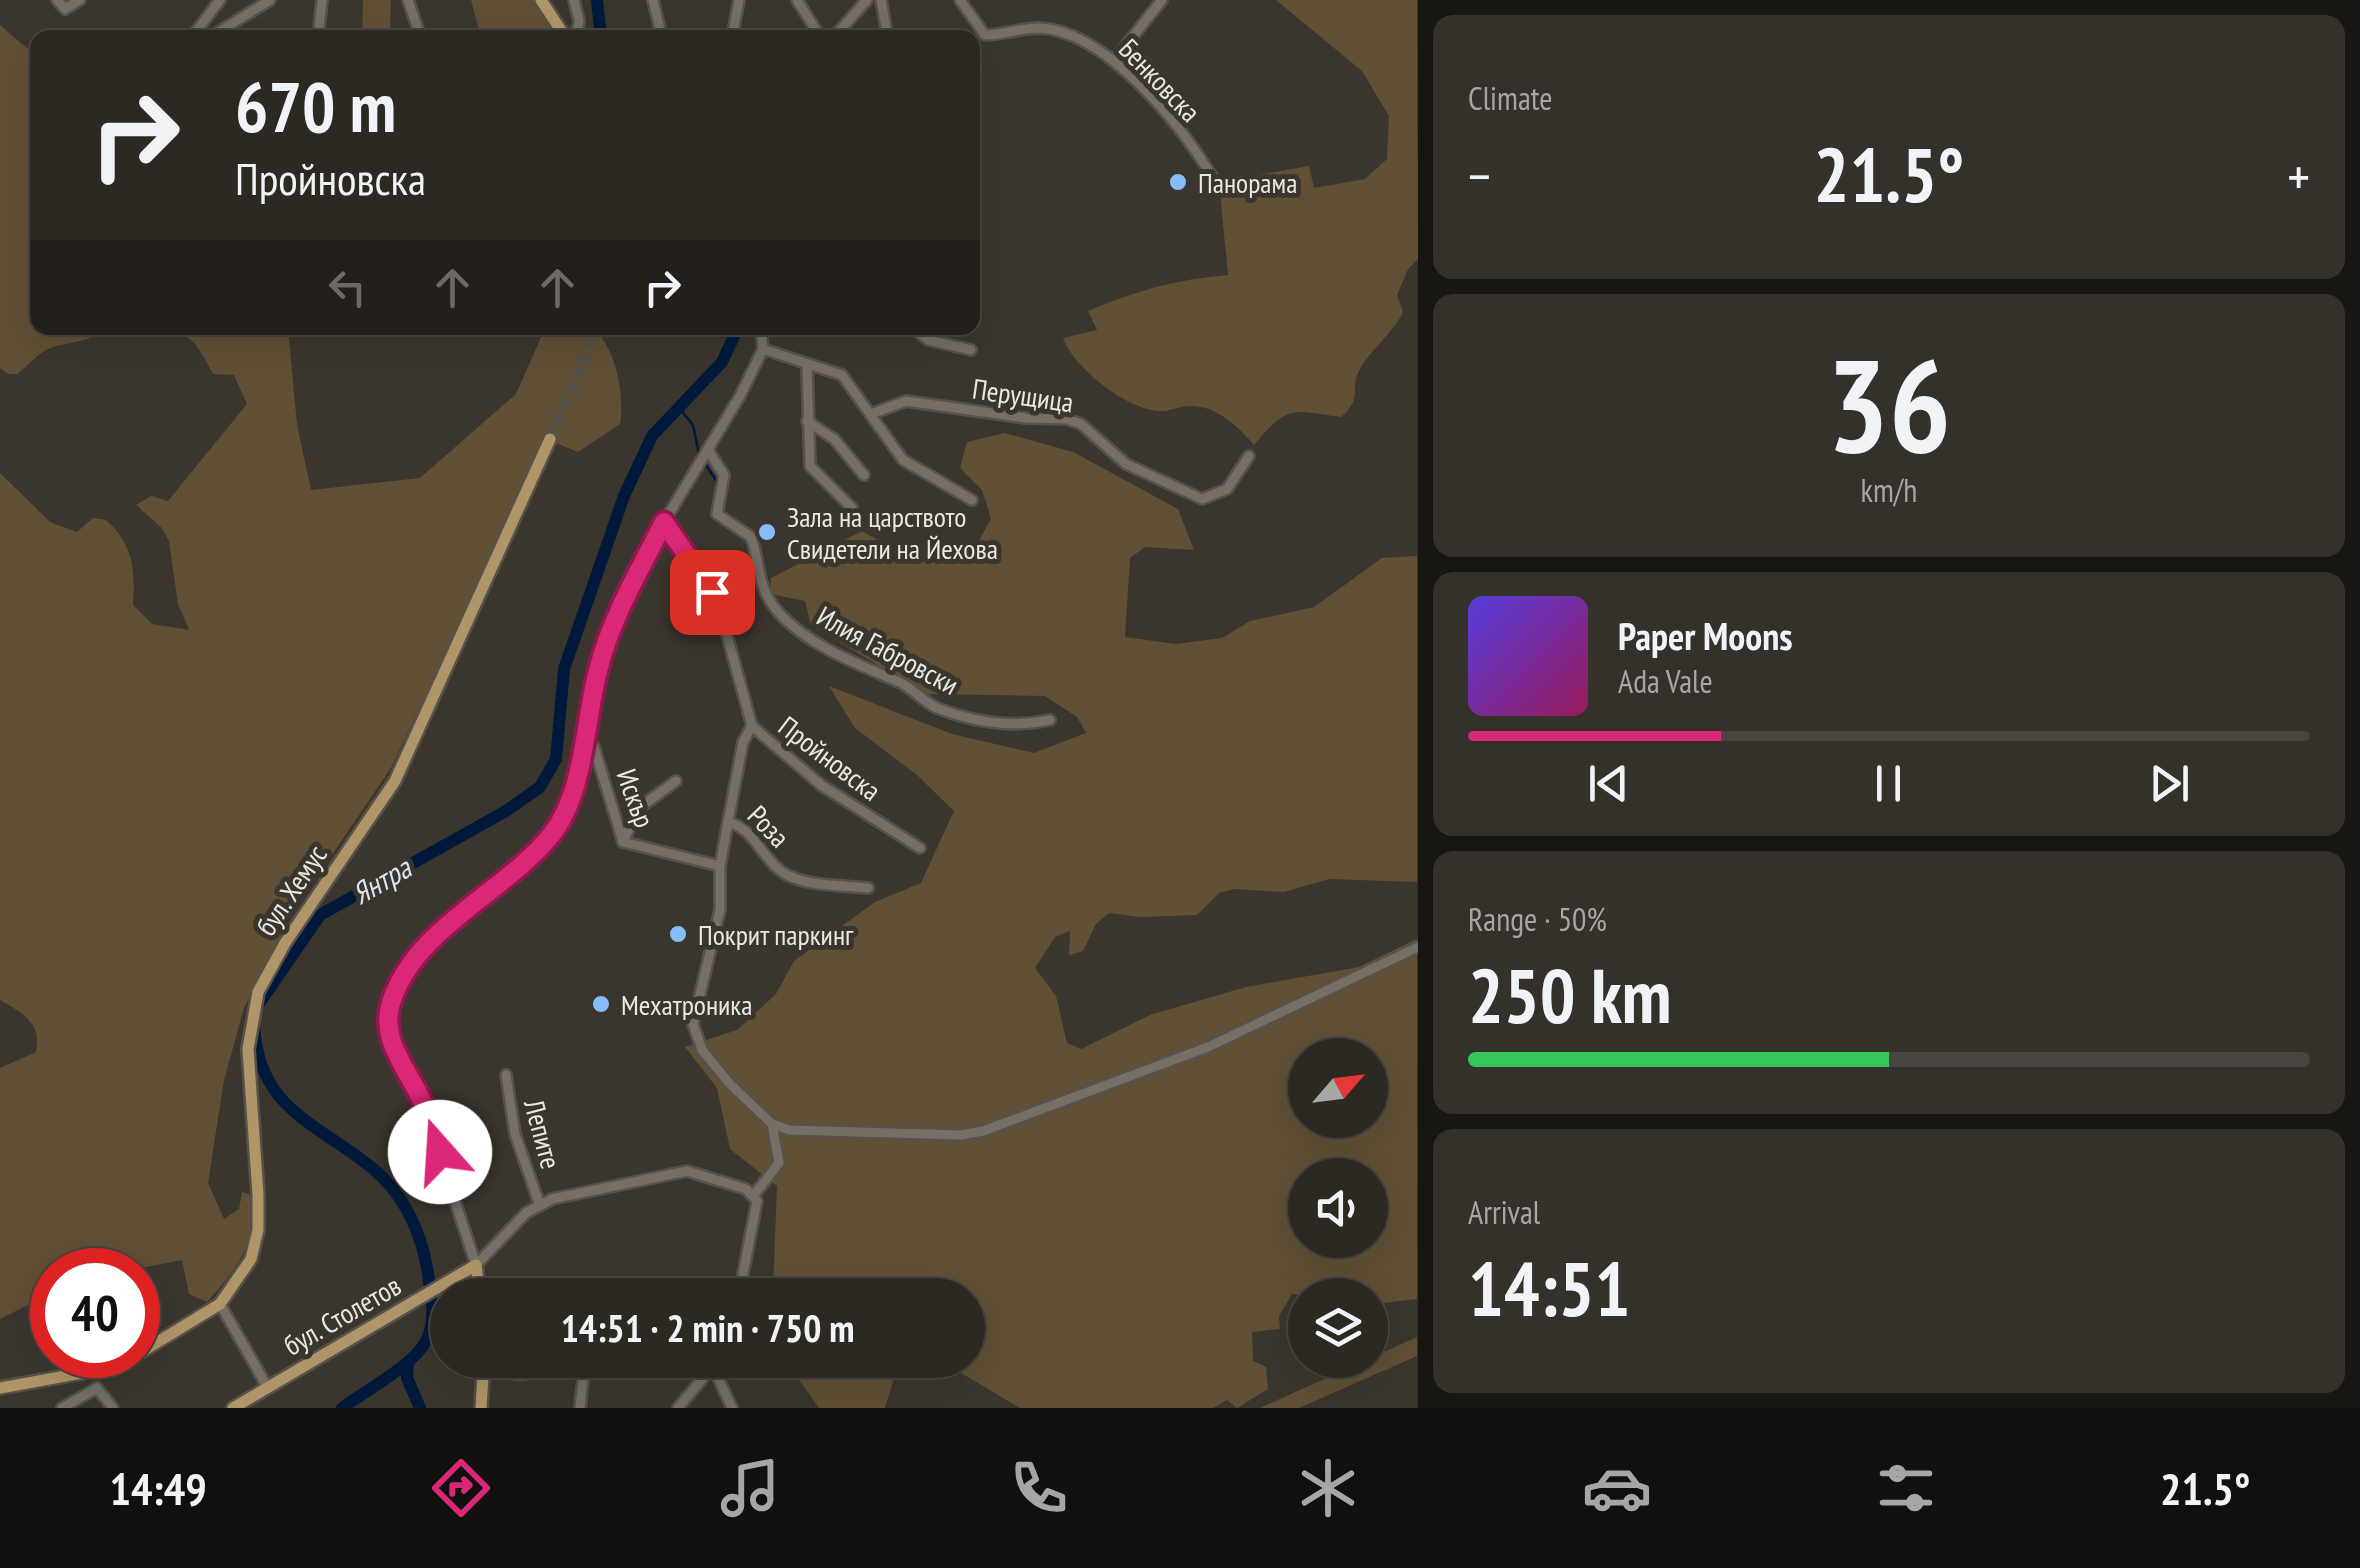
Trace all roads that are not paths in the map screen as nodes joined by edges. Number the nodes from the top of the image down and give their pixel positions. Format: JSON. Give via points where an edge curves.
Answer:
{"nodes":[{"id":1,"x":57,"y":0,"type":"edge"},
{"id":2,"x":80,"y":0,"type":"edge"},
{"id":3,"x":220,"y":0,"type":"edge"},
{"id":4,"x":270,"y":0,"type":"edge"},
{"id":5,"x":322,"y":0,"type":"edge"},
{"id":6,"x":408,"y":0,"type":"edge"},
{"id":7,"x":541,"y":0,"type":"edge"},
{"id":8,"x":574,"y":0,"type":"edge"},
{"id":9,"x":654,"y":0,"type":"edge"},
{"id":10,"x":739,"y":0,"type":"edge"},
{"id":11,"x":797,"y":0,"type":"edge"},
{"id":12,"x":867,"y":0,"type":"edge"},
{"id":13,"x":881,"y":0,"type":"edge"},
{"id":14,"x":960,"y":0,"type":"edge"},
{"id":15,"x":1162,"y":0,"type":"edge"},
{"id":16,"x":196,"y":30,"type":"edge"},
{"id":17,"x":223,"y":30,"type":"edge"},
{"id":18,"x":319,"y":30,"type":"edge"},
{"id":19,"x":418,"y":30,"type":"edge"},
{"id":20,"x":561,"y":30,"type":"edge"},
{"id":21,"x":578,"y":30,"type":"edge"},
{"id":22,"x":660,"y":30,"type":"edge"},
{"id":23,"x":733,"y":30,"type":"edge"},
{"id":24,"x":815,"y":30,"type":"edge"},
{"id":25,"x":840,"y":30,"type":"edge"},
{"id":26,"x":887,"y":30,"type":"edge"},
{"id":27,"x":1114,"y":59,"type":"junction"},
{"id":28,"x":1213,"y":178,"type":"dead end"},
{"id":29,"x":762,"y":335,"type":"edge"},
{"id":30,"x":922,"y":335,"type":"edge"},
{"id":31,"x":763,"y":349,"type":"junction"},
{"id":32,"x":972,"y":350,"type":"dead end"},
{"id":33,"x":807,"y":366,"type":"junction"},
{"id":34,"x":871,"y":414,"type":"junction"},
{"id":35,"x":807,"y":421,"type":"junction"},
{"id":36,"x":550,"y":439,"type":"tunnel mouth"},
{"id":37,"x":1249,"y":456,"type":"dead end"},
{"id":38,"x":706,"y":459,"type":"junction"},
{"id":39,"x":864,"y":475,"type":"dead end"},
{"id":40,"x":972,"y":500,"type":"dead end"},
{"id":41,"x":852,"y":508,"type":"dead end"},
{"id":42,"x":664,"y":522,"type":"junction"},
{"id":43,"x":1050,"y":720,"type":"dead end"},
{"id":44,"x":752,"y":726,"type":"junction"},
{"id":45,"x":582,"y":740,"type":"junction"},
{"id":46,"x":676,"y":781,"type":"dead end"},
{"id":47,"x":728,"y":822,"type":"junction"},
{"id":48,"x":623,"y":842,"type":"junction"},
{"id":49,"x":920,"y":848,"type":"dead end"},
{"id":50,"x":720,"y":866,"type":"junction"},
{"id":51,"x":868,"y":888,"type":"dead end"},
{"id":52,"x":1418,"y":947,"type":"edge"},
{"id":53,"x":506,"y":1076,"type":"dead end"},
{"id":54,"x":772,"y":1124,"type":"junction"},
{"id":55,"x":754,"y":1195,"type":"junction"},
{"id":56,"x":539,"y":1203,"type":"junction"},
{"id":57,"x":476,"y":1266,"type":"junction"},
{"id":58,"x":478,"y":1278,"type":"edge"},
{"id":59,"x":742,"y":1278,"type":"edge"},
{"id":60,"x":223,"y":1309,"type":"junction"},
{"id":61,"x":160,"y":1341,"type":"edge"},
{"id":62,"x":55,"y":1378,"type":"edge"},
{"id":63,"x":483,"y":1378,"type":"edge"},
{"id":64,"x":583,"y":1378,"type":"edge"},
{"id":65,"x":704,"y":1378,"type":"edge"},
{"id":66,"x":721,"y":1378,"type":"edge"},
{"id":67,"x":0,"y":1388,"type":"edge"},
{"id":68,"x":268,"y":1388,"type":"junction"},
{"id":69,"x":62,"y":1408,"type":"edge"},
{"id":70,"x":113,"y":1408,"type":"edge"},
{"id":71,"x":233,"y":1408,"type":"edge"},
{"id":72,"x":482,"y":1408,"type":"edge"},
{"id":73,"x":580,"y":1408,"type":"edge"},
{"id":74,"x":678,"y":1408,"type":"edge"},
{"id":75,"x":732,"y":1408,"type":"edge"}],
"edges":[{"from":1,"to":2,"type":"street","via":[[65,9]]},
{"from":3,"to":16,"type":"street"},
{"from":4,"to":17,"type":"street"},
{"from":5,"to":18,"type":"street"},
{"from":6,"to":19,"type":"street"},
{"from":7,"to":20,"type":"main road"},
{"from":8,"to":21,"type":"street"},
{"from":9,"to":22,"type":"street"},
{"from":10,"to":23,"type":"street"},
{"from":11,"to":24,"type":"street"},
{"from":12,"to":25,"type":"street"},
{"from":13,"to":26,"type":"street"},
{"from":14,"to":27,"type":"street","name":"Бенковска","via":[[984,36],[1046,29]]},
{"from":15,"to":27,"type":"street"},
{"from":27,"to":28,"type":"street","name":"Бенковска"},
{"from":29,"to":31,"type":"street"},
{"from":30,"to":32,"type":"street"},
{"from":31,"to":33,"type":"street"},
{"from":31,"to":38,"type":"street"},
{"from":33,"to":34,"type":"street","via":[[842,375]]},
{"from":33,"to":35,"type":"street"},
{"from":34,"to":37,"type":"street","name":"Перущица","via":[[906,401],[1067,419],[1082,424],[1126,464],[1202,500],[1228,489]]},
{"from":34,"to":40,"type":"street","via":[[912,469]]},
{"from":35,"to":39,"type":"street","via":[[834,438]]},
{"from":35,"to":41,"type":"street","via":[[810,466]]},
{"from":36,"to":60,"type":"main road","name":"бул. Хемус","via":[[395,781],[258,992],[248,1050],[258,1230]]},
{"from":38,"to":42,"type":"street"},
{"from":38,"to":43,"type":"street","name":"Илия Габровски","via":[[724,476],[718,514],[751,537],[764,594],[776,611],[836,654],[899,682],[934,707],[1021,726]]},
{"from":42,"to":44,"type":"street","name":"Пройновска","via":[[720,610]]},
{"from":42,"to":45,"type":"street","via":[[603,653]]},
{"from":44,"to":47,"type":"street","name":"Роза"},
{"from":44,"to":49,"type":"street","name":"Пройновска","via":[[821,786]]},
{"from":45,"to":48,"type":"street","name":"Искър","via":[[594,747]]},
{"from":45,"to":57,"type":"street","via":[[572,794],[554,832],[432,943],[390,1004],[392,1042],[421,1098]]},
{"from":46,"to":48,"type":"street","via":[[640,808]]},
{"from":47,"to":50,"type":"street"},
{"from":47,"to":51,"type":"street","name":"Роза","via":[[740,825],[781,871]]},
{"from":48,"to":50,"type":"street","name":"Искър"},
{"from":50,"to":54,"type":"street","via":[[720,910],[692,1024],[702,1050]]},
{"from":52,"to":54,"type":"street","via":[[1208,1046],[983,1131]]},
{"from":53,"to":56,"type":"street","name":"Лепите","via":[[515,1134]]},
{"from":54,"to":55,"type":"street","via":[[780,1163]]},
{"from":55,"to":56,"type":"street","via":[[686,1172]]},
{"from":55,"to":59,"type":"street"},
{"from":56,"to":57,"type":"street"},
{"from":57,"to":58,"type":"main road"},
{"from":57,"to":68,"type":"main road","name":"бул. Столетов"},
{"from":60,"to":61,"type":"main road","name":"бул. Хемус"},
{"from":60,"to":68,"type":"street"},
{"from":62,"to":67,"type":"main road","name":"бул. Хемус"},
{"from":63,"to":72,"type":"main road"},
{"from":64,"to":73,"type":"street"},
{"from":65,"to":74,"type":"street"},
{"from":66,"to":75,"type":"street"},
{"from":68,"to":71,"type":"main road","name":"бул. Столетов"},
{"from":69,"to":70,"type":"street","via":[[98,1388]]}]}
